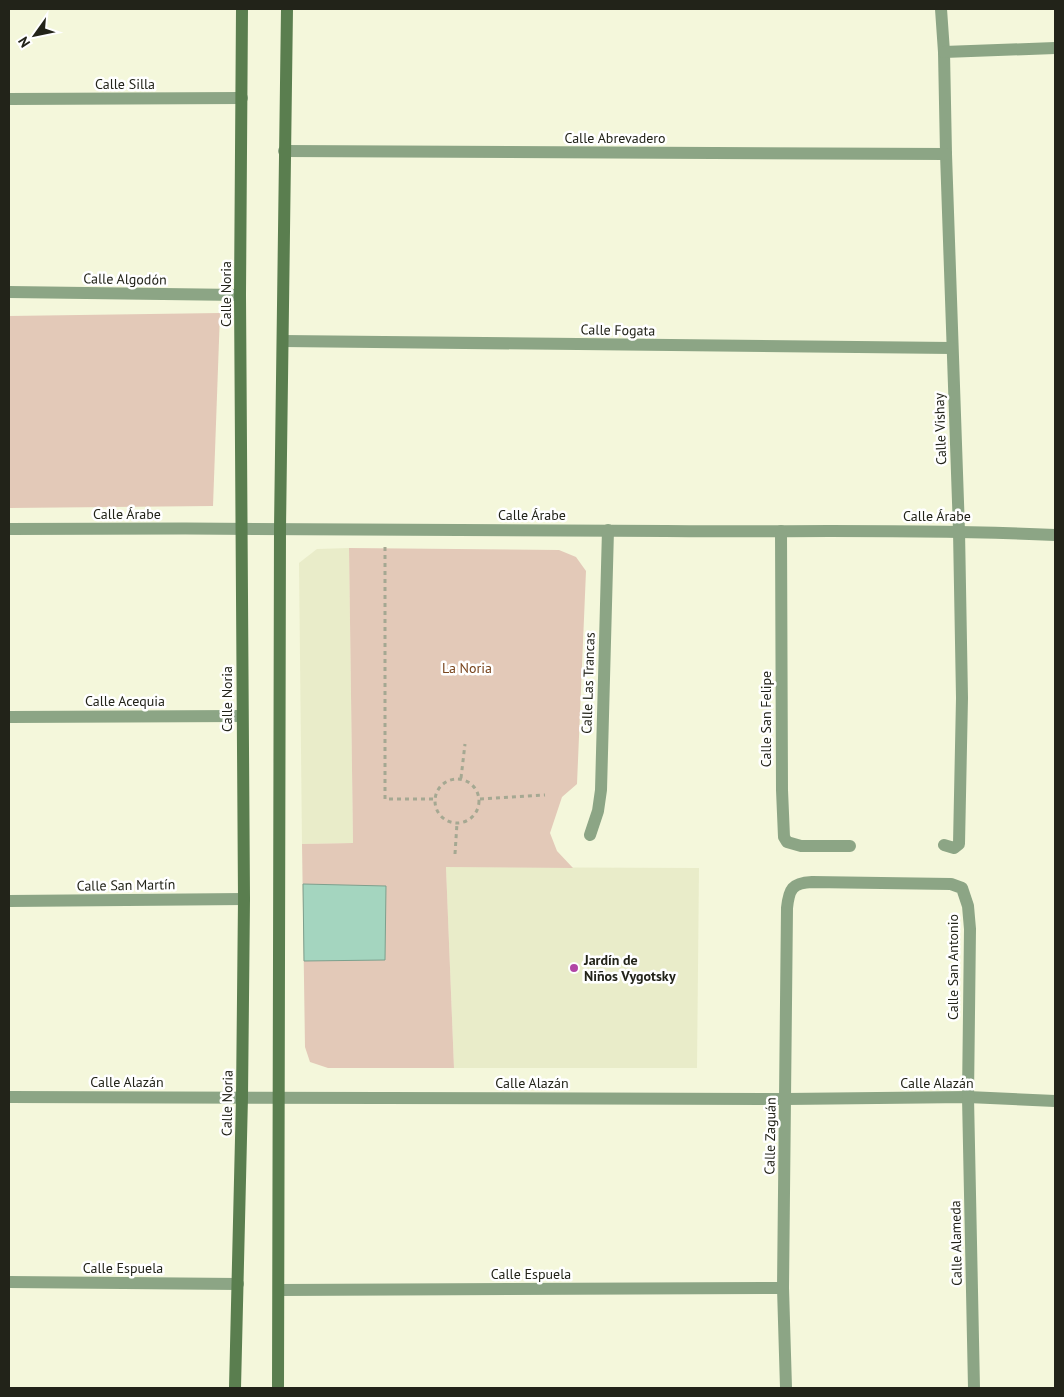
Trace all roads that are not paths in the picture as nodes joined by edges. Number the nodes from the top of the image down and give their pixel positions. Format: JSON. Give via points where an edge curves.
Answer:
{"nodes":[{"id":1,"x":242,"y":9,"type":"edge"},
{"id":2,"x":286,"y":9,"type":"edge"},
{"id":3,"x":941,"y":9,"type":"edge"},
{"id":4,"x":1055,"y":48,"type":"edge"},
{"id":5,"x":944,"y":52,"type":"junction"},
{"id":6,"x":242,"y":98,"type":"junction"},
{"id":7,"x":9,"y":99,"type":"edge"},
{"id":8,"x":284,"y":151,"type":"junction"},
{"id":9,"x":946,"y":154,"type":"junction"},
{"id":10,"x":9,"y":292,"type":"edge"},
{"id":11,"x":240,"y":294,"type":"junction"},
{"id":12,"x":283,"y":341,"type":"junction"},
{"id":13,"x":952,"y":348,"type":"junction"},
{"id":14,"x":243,"y":528,"type":"junction"},
{"id":15,"x":280,"y":528,"type":"junction"},
{"id":16,"x":9,"y":529,"type":"edge"},
{"id":17,"x":608,"y":530,"type":"junction"},
{"id":18,"x":959,"y":531,"type":"junction"},
{"id":19,"x":781,"y":532,"type":"junction"},
{"id":20,"x":1055,"y":535,"type":"edge"},
{"id":21,"x":242,"y":716,"type":"junction"},
{"id":22,"x":9,"y":717,"type":"edge"},
{"id":23,"x":590,"y":835,"type":"dead end"},
{"id":24,"x":850,"y":846,"type":"dead end"},
{"id":25,"x":950,"y":846,"type":"dead end"},
{"id":26,"x":794,"y":886,"type":"joint"},
{"id":27,"x":244,"y":899,"type":"junction"},
{"id":28,"x":9,"y":901,"type":"edge"},
{"id":29,"x":9,"y":1097,"type":"edge"},
{"id":30,"x":242,"y":1097,"type":"junction"},
{"id":31,"x":280,"y":1097,"type":"junction"},
{"id":32,"x":968,"y":1097,"type":"junction"},
{"id":33,"x":786,"y":1099,"type":"junction"},
{"id":34,"x":1055,"y":1101,"type":"edge"},
{"id":35,"x":9,"y":1282,"type":"edge"},
{"id":36,"x":238,"y":1284,"type":"junction"},
{"id":37,"x":783,"y":1288,"type":"junction"},
{"id":38,"x":279,"y":1290,"type":"junction"},
{"id":39,"x":235,"y":1388,"type":"edge"},
{"id":40,"x":278,"y":1388,"type":"edge"},
{"id":41,"x":786,"y":1388,"type":"edge"},
{"id":42,"x":974,"y":1388,"type":"edge"}],
"edges":[{"from":1,"to":6,"type":"street","name":"Calle Noria"},
{"from":2,"to":8,"type":"street"},
{"from":3,"to":5,"type":"street","name":"Calle Vishay"},
{"from":4,"to":5,"type":"street"},
{"from":5,"to":9,"type":"street","name":"Calle Vishay"},
{"from":6,"to":7,"type":"street","name":"Calle Silla"},
{"from":6,"to":11,"type":"street","name":"Calle Noria"},
{"from":8,"to":9,"type":"street","name":"Calle Abrevadero"},
{"from":8,"to":12,"type":"street"},
{"from":9,"to":13,"type":"street","name":"Calle Vishay"},
{"from":10,"to":11,"type":"street","name":"Calle Algodón"},
{"from":11,"to":14,"type":"street","name":"Calle Noria"},
{"from":12,"to":13,"type":"street","name":"Calle Fogata"},
{"from":12,"to":15,"type":"street"},
{"from":13,"to":18,"type":"street","name":"Calle Vishay"},
{"from":14,"to":15,"type":"street","name":"Calle Árabe"},
{"from":14,"to":16,"type":"street","name":"Calle Árabe"},
{"from":14,"to":21,"type":"street","name":"Calle Noria"},
{"from":15,"to":17,"type":"street","name":"Calle Árabe"},
{"from":15,"to":31,"type":"street"},
{"from":17,"to":19,"type":"street","name":"Calle Árabe"},
{"from":17,"to":23,"type":"street","name":"Calle Las Trancas","via":[[601,790]]},
{"from":18,"to":19,"type":"street","name":"Calle Árabe"},
{"from":18,"to":20,"type":"street","name":"Calle Árabe"},
{"from":18,"to":25,"type":"street","name":"Calle Vishay","via":[[962,698],[959,844]]},
{"from":19,"to":24,"type":"street","name":"Calle San Felipe","via":[[784,837],[787,842],[801,846]]},
{"from":21,"to":22,"type":"street","name":"Calle Acequia"},
{"from":21,"to":27,"type":"street","name":"Calle Noria"},
{"from":26,"to":32,"type":"street","name":"Calle San Antonio","via":[[812,882],[940,883],[962,888],[970,929]]},
{"from":26,"to":33,"type":"street","name":"Calle Zaguán","via":[[790,890],[787,908]]},
{"from":27,"to":28,"type":"street","name":"Calle San Martín"},
{"from":27,"to":30,"type":"street","name":"Calle Noria"},
{"from":29,"to":30,"type":"street","name":"Calle Alazán"},
{"from":30,"to":31,"type":"street","name":"Calle Alazán"},
{"from":30,"to":36,"type":"street","name":"Calle Noria"},
{"from":31,"to":33,"type":"street","name":"Calle Alazán"},
{"from":31,"to":38,"type":"street"},
{"from":32,"to":33,"type":"street","name":"Calle Alazán"},
{"from":32,"to":34,"type":"street","name":"Calle Alazán"},
{"from":32,"to":42,"type":"street","name":"Calle Alameda"},
{"from":33,"to":37,"type":"street","name":"Calle Zaguán"},
{"from":35,"to":36,"type":"street","name":"Calle Espuela"},
{"from":36,"to":39,"type":"street","name":"Calle Noria"},
{"from":37,"to":38,"type":"street","name":"Calle Espuela"},
{"from":37,"to":41,"type":"street","name":"Calle Zaguán"},
{"from":38,"to":40,"type":"street"}]}
